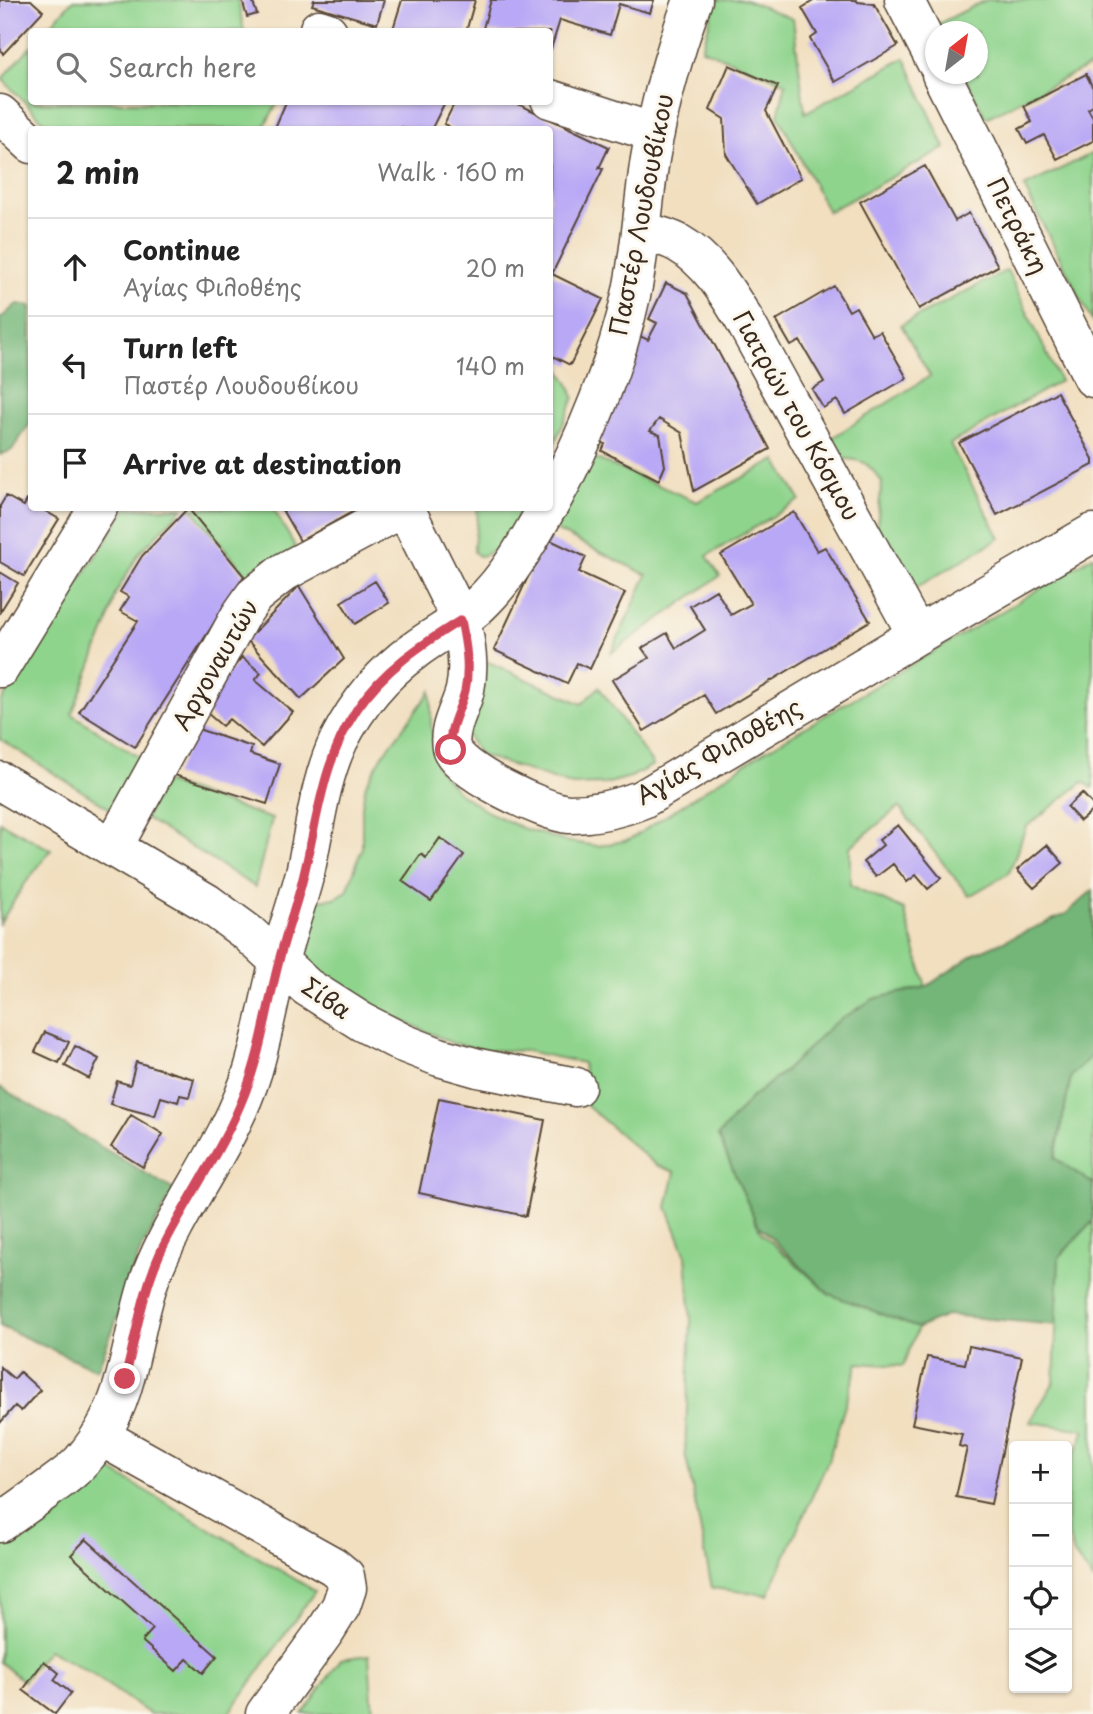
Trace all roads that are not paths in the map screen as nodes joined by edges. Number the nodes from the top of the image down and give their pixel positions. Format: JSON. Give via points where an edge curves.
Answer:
{"nodes":[{"id":1,"x":693,"y":0,"type":"edge"},
{"id":2,"x":904,"y":0,"type":"edge"},
{"id":3,"x":925,"y":41,"type":"edge"},
{"id":4,"x":946,"y":84,"type":"edge"},
{"id":5,"x":553,"y":100,"type":"edge"},
{"id":6,"x":0,"y":114,"type":"edge"},
{"id":7,"x":655,"y":133,"type":"junction"},
{"id":8,"x":28,"y":140,"type":"edge"},
{"id":9,"x":642,"y":231,"type":"junction"},
{"id":10,"x":1093,"y":378,"type":"edge"},
{"id":11,"x":553,"y":496,"type":"edge"},
{"id":12,"x":96,"y":511,"type":"edge"},
{"id":13,"x":398,"y":511,"type":"edge"},
{"id":14,"x":406,"y":511,"type":"edge"},
{"id":15,"x":545,"y":511,"type":"edge"},
{"id":16,"x":1093,"y":533,"type":"edge"},
{"id":17,"x":461,"y":620,"type":"junction"},
{"id":18,"x":917,"y":635,"type":"junction"},
{"id":19,"x":0,"y":668,"type":"edge"},
{"id":20,"x":0,"y":781,"type":"edge"},
{"id":21,"x":113,"y":847,"type":"junction"},
{"id":22,"x":279,"y":961,"type":"junction"},
{"id":23,"x":576,"y":1087,"type":"dead end"},
{"id":24,"x":100,"y":1436,"type":"junction"},
{"id":25,"x":6,"y":1509,"type":"edge"},
{"id":26,"x":265,"y":1714,"type":"edge"}],
"edges":[{"from":1,"to":7,"type":"street","name":"Παστέρ Λουδουβίκου"},
{"from":2,"to":3,"type":"street"},
{"from":4,"to":10,"type":"street","name":"Πετράκη"},
{"from":5,"to":7,"type":"street"},
{"from":6,"to":8,"type":"street"},
{"from":7,"to":9,"type":"street","name":"Παστέρ Λουδουβίκου"},
{"from":9,"to":11,"type":"street","name":"Παστέρ Λουδουβίκου","via":[[632,291],[611,366]]},
{"from":9,"to":18,"type":"street","name":"Γιατρών του Κόσμου","via":[[677,243],[697,256],[728,294]]},
{"from":12,"to":19,"type":"street"},
{"from":13,"to":21,"type":"street","name":"Αργοναυτών","via":[[284,572],[254,596]]},
{"from":14,"to":17,"type":"street","name":"Αγίας Φιλοθέης"},
{"from":15,"to":17,"type":"street","name":"Παστέρ Λουδουβίκου","via":[[505,577]]},
{"from":16,"to":18,"type":"street","name":"Αγίας Φιλοθέης"},
{"from":17,"to":18,"type":"street","name":"Αγίας Φιλοθέης","via":[[467,670],[451,733],[454,755],[515,794],[569,814],[643,799]]},
{"from":17,"to":22,"type":"street","name":"Παστέρ Λουδουβίκου","via":[[410,653],[380,681],[338,743],[323,783]]},
{"from":20,"to":21,"type":"street","name":"Σίβα"},
{"from":21,"to":22,"type":"street","name":"Σίβα","via":[[207,903]]},
{"from":22,"to":23,"type":"street","name":"Σίβα","via":[[335,1006],[403,1043],[478,1068]]},
{"from":22,"to":24,"type":"street","name":"Παστέρ Λουδουβίκου","via":[[245,1093],[162,1249],[147,1285],[125,1379]]},
{"from":24,"to":25,"type":"street","name":"Παστέρ Λουδουβίκου","via":[[80,1464]]},
{"from":24,"to":26,"type":"street","via":[[345,1576],[347,1588],[341,1606]]}]}
